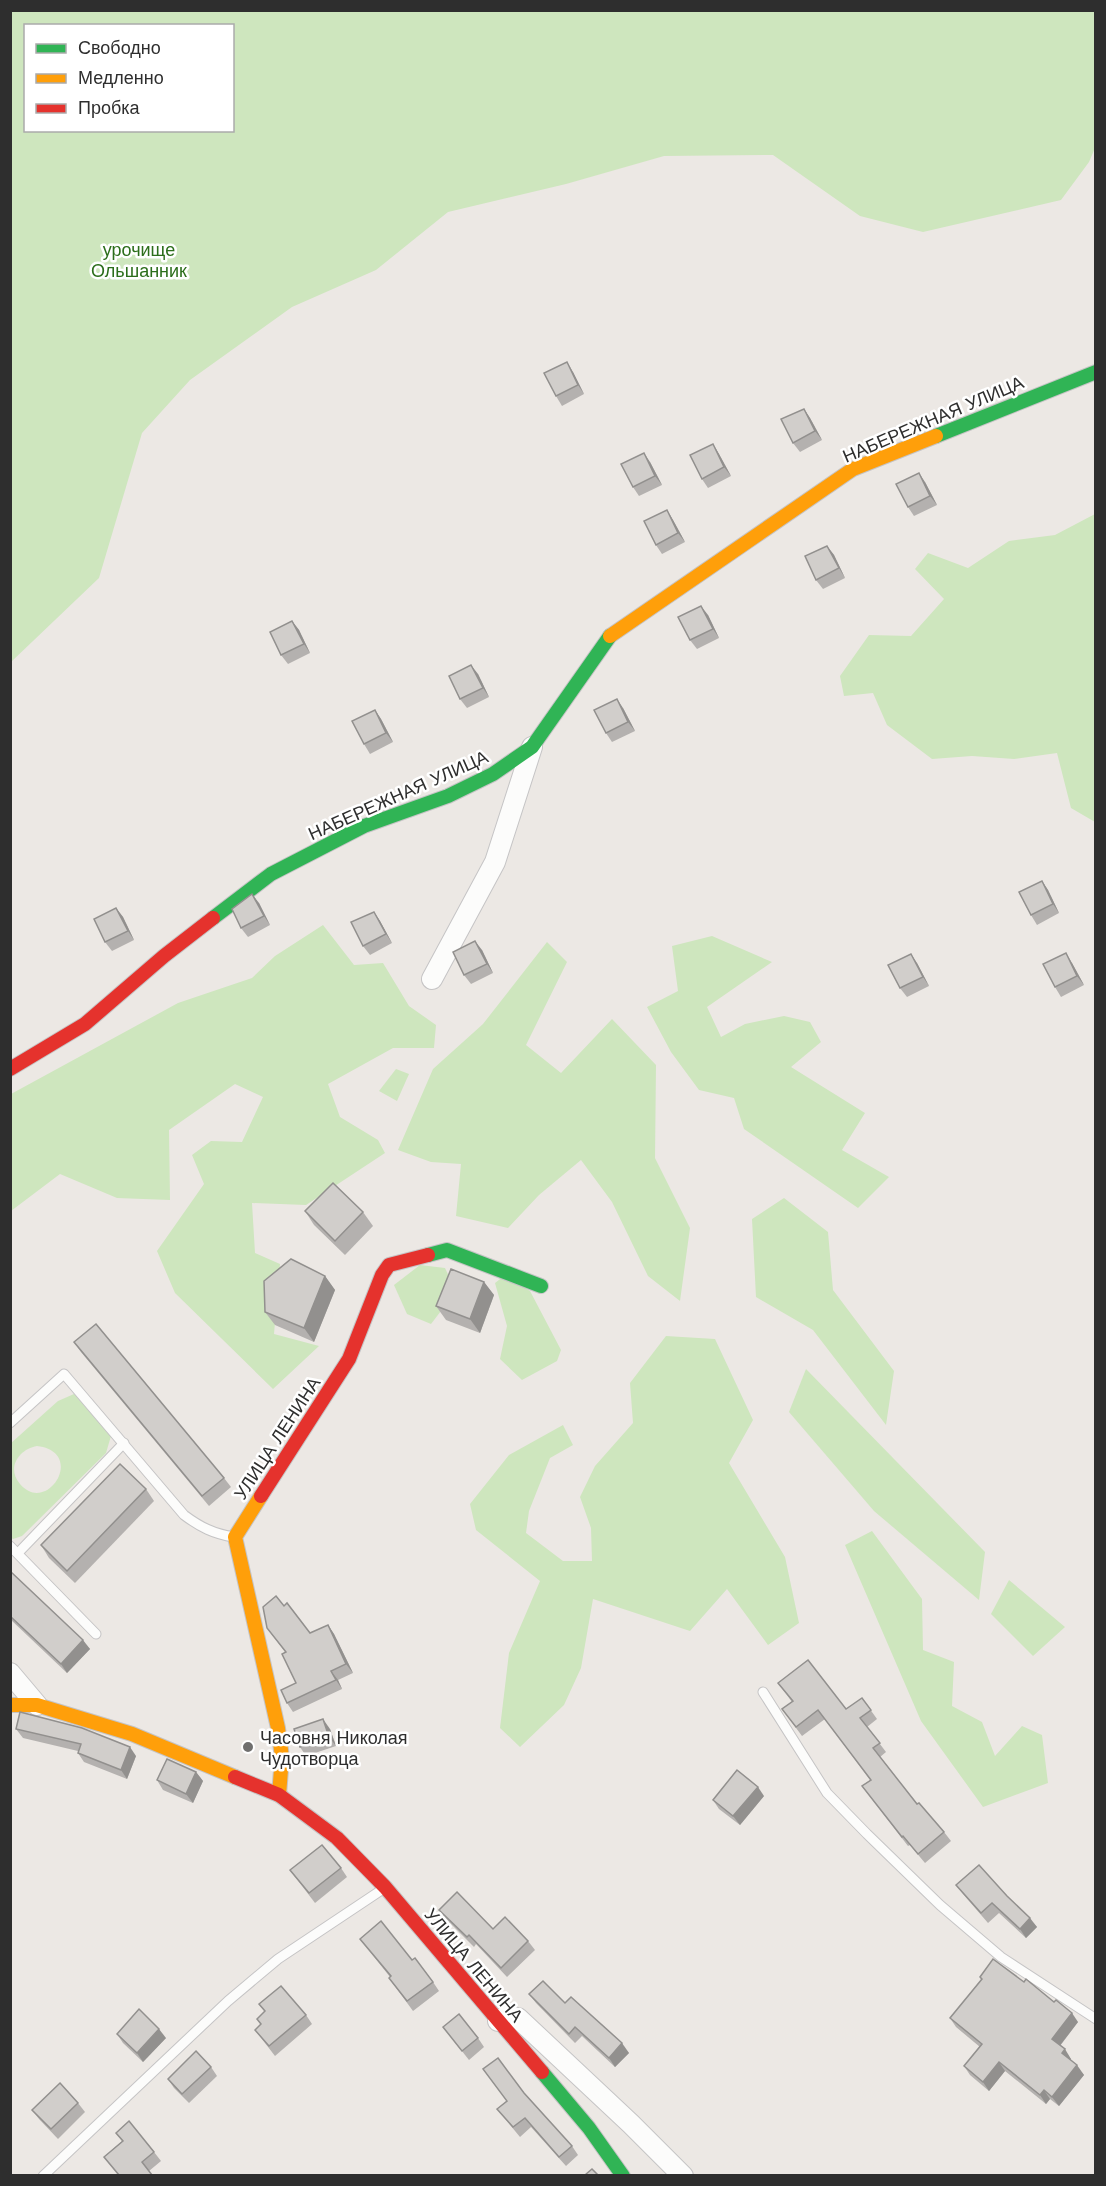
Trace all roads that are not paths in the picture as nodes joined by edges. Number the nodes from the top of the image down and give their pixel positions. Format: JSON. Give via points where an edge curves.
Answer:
{"nodes":[{"id":1,"x":1095,"y":372,"type":"edge"},
{"id":2,"x":532,"y":747,"type":"junction"},
{"id":3,"x":432,"y":979,"type":"dead end"},
{"id":4,"x":10,"y":1069,"type":"edge"},
{"id":5,"x":541,"y":1287,"type":"dead end"},
{"id":6,"x":10,"y":1423,"type":"edge"},
{"id":7,"x":124,"y":1443,"type":"junction"},
{"id":8,"x":235,"y":1537,"type":"junction"},
{"id":9,"x":14,"y":1550,"type":"edge"},
{"id":10,"x":96,"y":1634,"type":"dead end"},
{"id":11,"x":10,"y":1673,"type":"edge"},
{"id":12,"x":763,"y":1692,"type":"dead end"},
{"id":13,"x":10,"y":1705,"type":"edge"},
{"id":14,"x":37,"y":1706,"type":"junction"},
{"id":15,"x":279,"y":1795,"type":"junction"},
{"id":16,"x":385,"y":1887,"type":"junction"},
{"id":17,"x":1095,"y":2019,"type":"edge"},
{"id":18,"x":498,"y":2021,"type":"junction"},
{"id":19,"x":43,"y":2175,"type":"edge"},
{"id":20,"x":623,"y":2175,"type":"edge"},
{"id":21,"x":683,"y":2175,"type":"edge"}],
"edges":[{"from":1,"to":2,"type":"street","name":"НАБЕРЕЖНАЯ УЛИЦА","via":[[853,469],[611,635]]},
{"from":2,"to":3,"type":"street","via":[[495,862]]},
{"from":2,"to":4,"type":"street","name":"НАБЕРЕЖНАЯ УЛИЦА","via":[[493,774],[448,796],[364,826],[271,874],[164,956],[85,1024]]},
{"from":5,"to":8,"type":"street","name":"УЛИЦА ЛЕНИНА","via":[[447,1250],[389,1265],[381,1275],[349,1359]]},
{"from":6,"to":7,"type":"lane","via":[[64,1374]]},
{"from":7,"to":8,"type":"lane","via":[[184,1515],[198,1526]]},
{"from":7,"to":9,"type":"lane"},
{"from":8,"to":15,"type":"street","via":[[279,1728]]},
{"from":9,"to":10,"type":"lane"},
{"from":11,"to":14,"type":"street"},
{"from":12,"to":17,"type":"lane","via":[[827,1793],[867,1834],[1000,1957]]},
{"from":13,"to":14,"type":"street","name":"УЛИЦА ЛЕНИНА"},
{"from":14,"to":15,"type":"street","name":"УЛИЦА ЛЕНИНА","via":[[132,1734]]},
{"from":15,"to":16,"type":"street","name":"УЛИЦА ЛЕНИНА","via":[[337,1838]]},
{"from":16,"to":18,"type":"street","name":"УЛИЦА ЛЕНИНА"},
{"from":16,"to":19,"type":"lane","via":[[278,1959],[228,2001]]},
{"from":18,"to":20,"type":"street","name":"УЛИЦА ЛЕНИНА","via":[[589,2128]]},
{"from":18,"to":21,"type":"street","via":[[507,2016],[518,2018]]}]}
